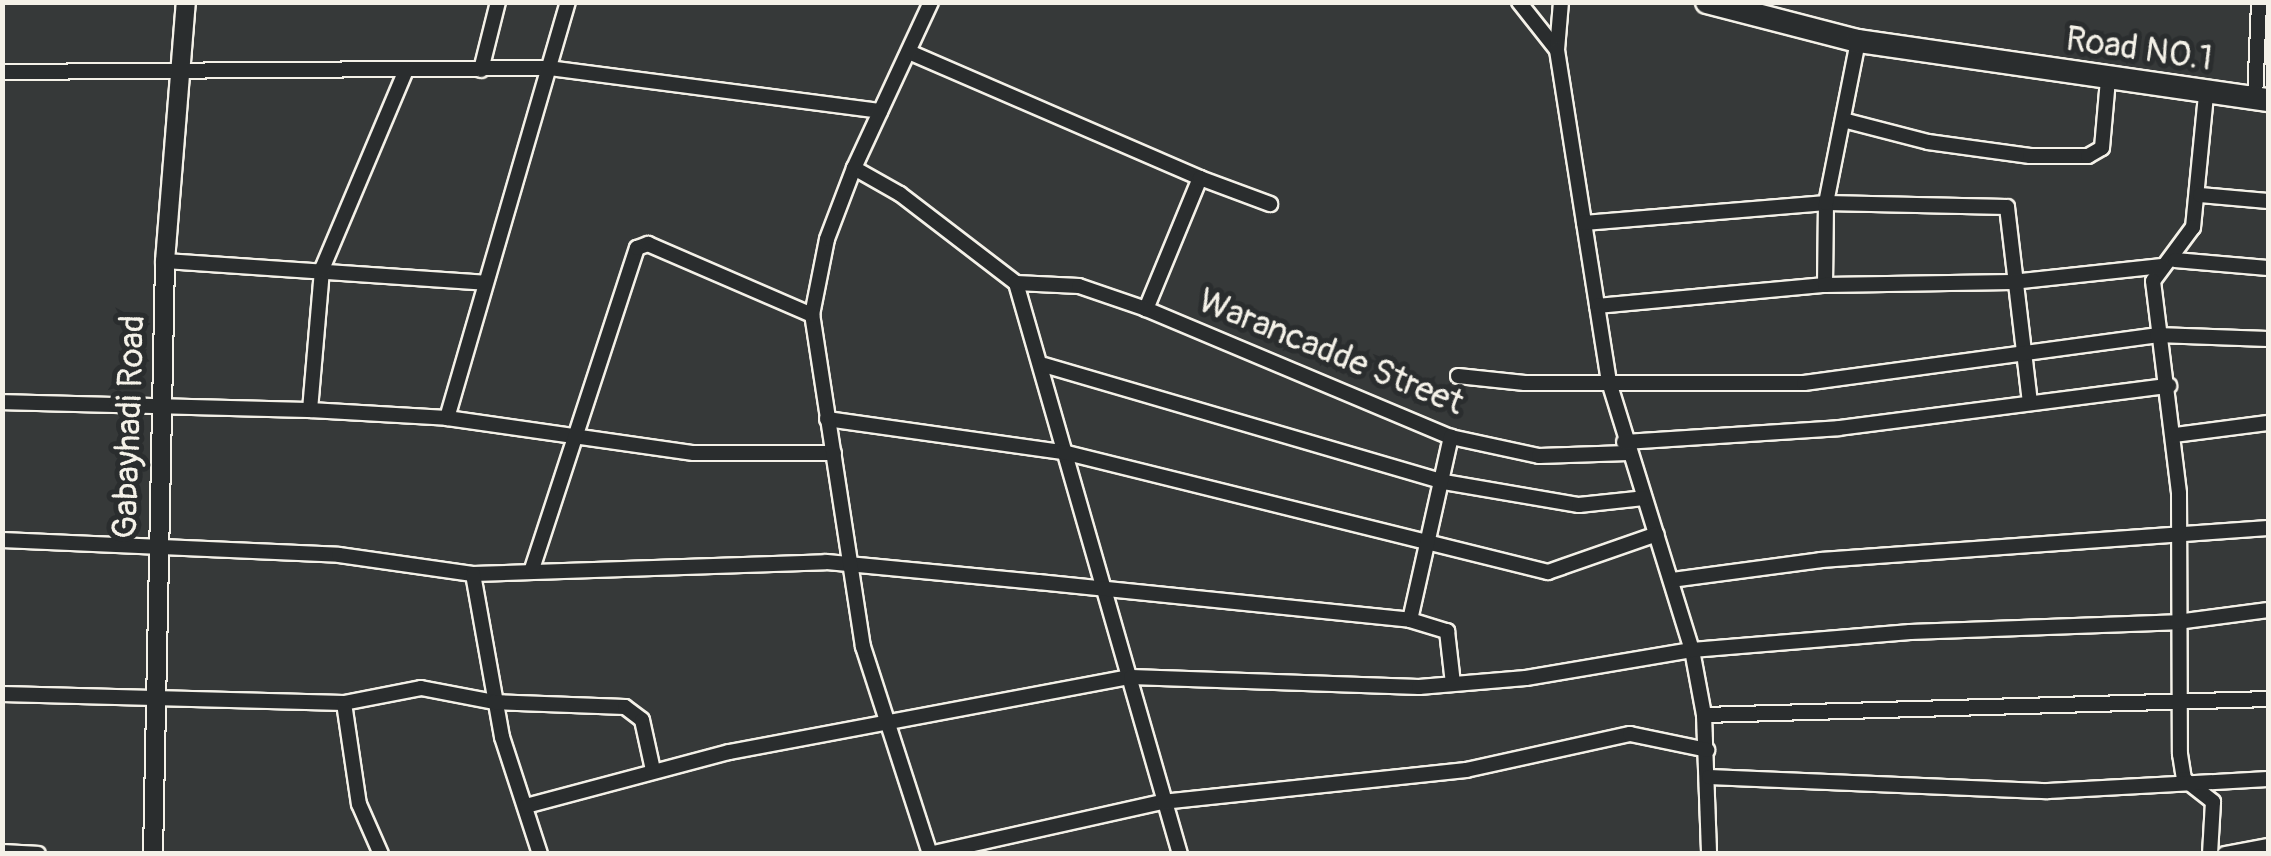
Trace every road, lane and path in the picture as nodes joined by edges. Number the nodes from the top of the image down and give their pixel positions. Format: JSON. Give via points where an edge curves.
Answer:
{"nodes":[{"id":1,"x":186,"y":2,"type":"edge"},
{"id":2,"x":498,"y":2,"type":"edge"},
{"id":3,"x":568,"y":2,"type":"edge"},
{"id":4,"x":931,"y":2,"type":"edge"},
{"id":5,"x":1519,"y":2,"type":"edge"},
{"id":6,"x":1561,"y":2,"type":"edge"},
{"id":7,"x":1706,"y":2,"type":"edge"},
{"id":8,"x":2259,"y":2,"type":"edge"},
{"id":9,"x":1858,"y":41,"type":"junction"},
{"id":10,"x":1557,"y":50,"type":"junction"},
{"id":11,"x":910,"y":52,"type":"junction"},
{"id":12,"x":549,"y":68,"type":"junction"},
{"id":13,"x":406,"y":70,"type":"junction"},
{"id":14,"x":481,"y":70,"type":"junction"},
{"id":15,"x":2,"y":72,"type":"edge"},
{"id":16,"x":176,"y":73,"type":"junction"},
{"id":17,"x":2108,"y":80,"type":"junction"},
{"id":18,"x":2206,"y":95,"type":"junction"},
{"id":19,"x":2262,"y":100,"type":"edge"},
{"id":20,"x":880,"y":112,"type":"junction"},
{"id":21,"x":1843,"y":120,"type":"junction"},
{"id":22,"x":854,"y":168,"type":"junction"},
{"id":23,"x":1200,"y":178,"type":"junction"},
{"id":24,"x":2200,"y":195,"type":"junction"},
{"id":25,"x":2268,"y":201,"type":"edge"},
{"id":26,"x":1826,"y":202,"type":"junction"},
{"id":27,"x":1270,"y":204,"type":"dead end"},
{"id":28,"x":1584,"y":223,"type":"junction"},
{"id":29,"x":165,"y":262,"type":"junction"},
{"id":30,"x":2169,"y":263,"type":"junction"},
{"id":31,"x":2268,"y":268,"type":"edge"},
{"id":32,"x":322,"y":269,"type":"junction"},
{"id":33,"x":2012,"y":282,"type":"junction"},
{"id":34,"x":1016,"y":283,"type":"junction"},
{"id":35,"x":485,"y":284,"type":"junction"},
{"id":36,"x":1825,"y":285,"type":"junction"},
{"id":37,"x":1597,"y":306,"type":"junction"},
{"id":38,"x":1146,"y":308,"type":"junction"},
{"id":39,"x":812,"y":315,"type":"junction"},
{"id":40,"x":2157,"y":335,"type":"junction"},
{"id":41,"x":2268,"y":340,"type":"edge"},
{"id":42,"x":2023,"y":354,"type":"junction"},
{"id":43,"x":1044,"y":365,"type":"junction"},
{"id":44,"x":1458,"y":376,"type":"dead end"},
{"id":45,"x":1609,"y":382,"type":"junction"},
{"id":46,"x":2169,"y":386,"type":"junction"},
{"id":47,"x":2,"y":402,"type":"edge"},
{"id":48,"x":2030,"y":402,"type":"junction"},
{"id":49,"x":163,"y":405,"type":"junction"},
{"id":50,"x":310,"y":410,"type":"junction"},
{"id":51,"x":448,"y":418,"type":"junction"},
{"id":52,"x":827,"y":419,"type":"junction"},
{"id":53,"x":2268,"y":424,"type":"edge"},
{"id":54,"x":2175,"y":436,"type":"junction"},
{"id":55,"x":578,"y":437,"type":"junction"},
{"id":56,"x":1451,"y":437,"type":"junction"},
{"id":57,"x":1626,"y":448,"type":"junction"},
{"id":58,"x":1064,"y":452,"type":"junction"},
{"id":59,"x":834,"y":453,"type":"junction"},
{"id":60,"x":1444,"y":482,"type":"junction"},
{"id":61,"x":1644,"y":498,"type":"junction"},
{"id":62,"x":2268,"y":528,"type":"edge"},
{"id":63,"x":1657,"y":534,"type":"junction"},
{"id":64,"x":2178,"y":538,"type":"junction"},
{"id":65,"x":2,"y":540,"type":"edge"},
{"id":66,"x":1429,"y":542,"type":"junction"},
{"id":67,"x":158,"y":546,"type":"junction"},
{"id":68,"x":850,"y":564,"type":"junction"},
{"id":69,"x":532,"y":570,"type":"junction"},
{"id":70,"x":473,"y":574,"type":"junction"},
{"id":71,"x":1672,"y":580,"type":"junction"},
{"id":72,"x":1103,"y":591,"type":"junction"},
{"id":73,"x":2268,"y":610,"type":"edge"},
{"id":74,"x":1410,"y":620,"type":"junction"},
{"id":75,"x":2177,"y":622,"type":"junction"},
{"id":76,"x":1692,"y":650,"type":"junction"},
{"id":77,"x":1130,"y":677,"type":"junction"},
{"id":78,"x":1453,"y":684,"type":"junction"},
{"id":79,"x":2,"y":694,"type":"edge"},
{"id":80,"x":155,"y":694,"type":"junction"},
{"id":81,"x":2268,"y":699,"type":"edge"},
{"id":82,"x":2180,"y":700,"type":"junction"},
{"id":83,"x":494,"y":702,"type":"junction"},
{"id":84,"x":344,"y":704,"type":"junction"},
{"id":85,"x":1704,"y":716,"type":"junction"},
{"id":86,"x":882,"y":720,"type":"junction"},
{"id":87,"x":1707,"y":750,"type":"junction"},
{"id":88,"x":653,"y":770,"type":"junction"},
{"id":89,"x":1710,"y":777,"type":"junction"},
{"id":90,"x":2184,"y":779,"type":"junction"},
{"id":91,"x":2268,"y":779,"type":"edge"},
{"id":92,"x":1162,"y":802,"type":"junction"},
{"id":93,"x":526,"y":806,"type":"junction"},
{"id":94,"x":2268,"y":846,"type":"edge"},
{"id":95,"x":2,"y":852,"type":"edge"},
{"id":96,"x":930,"y":853,"type":"edge"},
{"id":97,"x":38,"y":854,"type":"edge"},
{"id":98,"x":153,"y":854,"type":"edge"},
{"id":99,"x":381,"y":854,"type":"edge"},
{"id":100,"x":540,"y":854,"type":"edge"},
{"id":101,"x":1180,"y":854,"type":"edge"},
{"id":102,"x":1708,"y":854,"type":"edge"},
{"id":103,"x":2210,"y":854,"type":"edge"},
{"id":104,"x":2225,"y":854,"type":"edge"}],
"edges":[{"from":1,"to":16,"type":"street","name":"Gabayhadi Road"},
{"from":2,"to":14,"type":"street"},
{"from":3,"to":12,"type":"street"},
{"from":4,"to":11,"type":"street"},
{"from":5,"to":10,"type":"street"},
{"from":6,"to":10,"type":"street"},
{"from":7,"to":9,"type":"highway","name":"Road NO.1"},
{"from":8,"to":19,"type":"street"},
{"from":9,"to":17,"type":"highway","name":"Road NO.1"},
{"from":9,"to":21,"type":"street"},
{"from":10,"to":28,"type":"street"},
{"from":11,"to":20,"type":"street"},
{"from":11,"to":23,"type":"street"},
{"from":12,"to":14,"type":"street"},
{"from":12,"to":20,"type":"street"},
{"from":12,"to":35,"type":"street"},
{"from":13,"to":14,"type":"street"},
{"from":13,"to":16,"type":"street"},
{"from":13,"to":32,"type":"street"},
{"from":15,"to":16,"type":"street"},
{"from":16,"to":29,"type":"street","name":"Gabayhadi Road"},
{"from":17,"to":18,"type":"highway","name":"Road NO.1"},
{"from":17,"to":21,"type":"street","via":[[2102,148],[2088,156],[2030,156],[1928,142]]},
{"from":18,"to":19,"type":"highway","name":"Road NO.1"},
{"from":18,"to":24,"type":"street"},
{"from":20,"to":22,"type":"street"},
{"from":21,"to":26,"type":"street"},
{"from":22,"to":34,"type":"street","via":[[900,194]]},
{"from":22,"to":39,"type":"street","via":[[827,240]]},
{"from":23,"to":27,"type":"street"},
{"from":23,"to":38,"type":"street"},
{"from":24,"to":25,"type":"street"},
{"from":24,"to":30,"type":"street","via":[[2188,242]]},
{"from":26,"to":28,"type":"street"},
{"from":26,"to":33,"type":"street","via":[[2007,207]]},
{"from":26,"to":36,"type":"street"},
{"from":28,"to":37,"type":"street"},
{"from":29,"to":32,"type":"street"},
{"from":29,"to":49,"type":"street","name":"Gabayhadi Road"},
{"from":30,"to":31,"type":"street"},
{"from":30,"to":33,"type":"street"},
{"from":30,"to":40,"type":"street","via":[[2153,281]]},
{"from":32,"to":35,"type":"street"},
{"from":32,"to":50,"type":"street"},
{"from":33,"to":36,"type":"street"},
{"from":33,"to":42,"type":"street"},
{"from":34,"to":38,"type":"street","name":"Warancadde Street","via":[[1079,286]]},
{"from":34,"to":43,"type":"street"},
{"from":35,"to":51,"type":"street"},
{"from":36,"to":37,"type":"street"},
{"from":37,"to":45,"type":"street"},
{"from":38,"to":56,"type":"street","name":"Warancadde Street"},
{"from":39,"to":52,"type":"street"},
{"from":39,"to":55,"type":"street","via":[[642,245]]},
{"from":40,"to":41,"type":"street"},
{"from":40,"to":42,"type":"street"},
{"from":40,"to":46,"type":"street"},
{"from":42,"to":45,"type":"street","via":[[1804,383]]},
{"from":42,"to":48,"type":"street"},
{"from":43,"to":58,"type":"street"},
{"from":43,"to":60,"type":"street"},
{"from":44,"to":45,"type":"street"},
{"from":45,"to":57,"type":"street"},
{"from":46,"to":48,"type":"street","name":"Warancadde Street"},
{"from":46,"to":54,"type":"street"},
{"from":47,"to":49,"type":"street"},
{"from":48,"to":57,"type":"street","name":"Warancadde Street"},
{"from":49,"to":50,"type":"street"},
{"from":49,"to":67,"type":"street","name":"Gabayhadi Road"},
{"from":50,"to":51,"type":"street"},
{"from":51,"to":55,"type":"street"},
{"from":52,"to":58,"type":"street"},
{"from":52,"to":59,"type":"street"},
{"from":53,"to":54,"type":"street"},
{"from":54,"to":64,"type":"street"},
{"from":55,"to":59,"type":"street","via":[[694,453]]},
{"from":55,"to":69,"type":"street"},
{"from":56,"to":57,"type":"street","name":"Warancadde Street","via":[[1538,456]]},
{"from":56,"to":60,"type":"street"},
{"from":57,"to":61,"type":"street"},
{"from":58,"to":66,"type":"street"},
{"from":58,"to":72,"type":"street"},
{"from":59,"to":68,"type":"street"},
{"from":60,"to":61,"type":"street","via":[[1596,506]]},
{"from":60,"to":66,"type":"street"},
{"from":61,"to":63,"type":"street"},
{"from":62,"to":64,"type":"street"},
{"from":63,"to":66,"type":"street","via":[[1548,572]]},
{"from":63,"to":71,"type":"street"},
{"from":64,"to":71,"type":"street","via":[[1822,560]]},
{"from":64,"to":75,"type":"street"},
{"from":65,"to":67,"type":"street"},
{"from":66,"to":74,"type":"street"},
{"from":67,"to":70,"type":"street","via":[[339,554]]},
{"from":67,"to":80,"type":"street","name":"Gabayhadi Road"},
{"from":68,"to":69,"type":"street"},
{"from":68,"to":72,"type":"street"},
{"from":68,"to":86,"type":"street"},
{"from":69,"to":70,"type":"street"},
{"from":70,"to":83,"type":"street"},
{"from":71,"to":76,"type":"street"},
{"from":72,"to":74,"type":"street"},
{"from":72,"to":77,"type":"street"},
{"from":73,"to":75,"type":"street"},
{"from":74,"to":78,"type":"street","via":[[1446,631]]},
{"from":75,"to":76,"type":"street","via":[[1910,632]]},
{"from":75,"to":82,"type":"street"},
{"from":76,"to":78,"type":"street"},
{"from":76,"to":85,"type":"street"},
{"from":77,"to":78,"type":"street","via":[[1360,688]]},
{"from":77,"to":86,"type":"street"},
{"from":77,"to":92,"type":"street"},
{"from":79,"to":80,"type":"street"},
{"from":80,"to":84,"type":"street"},
{"from":80,"to":98,"type":"street","name":"Gabayhadi Road"},
{"from":81,"to":82,"type":"street"},
{"from":82,"to":85,"type":"street"},
{"from":82,"to":90,"type":"street"},
{"from":83,"to":84,"type":"street","via":[[421,688]]},
{"from":83,"to":88,"type":"street","via":[[636,711]]},
{"from":83,"to":93,"type":"street"},
{"from":84,"to":99,"type":"street","via":[[359,804]]},
{"from":85,"to":87,"type":"street"},
{"from":86,"to":88,"type":"street"},
{"from":86,"to":96,"type":"street"},
{"from":87,"to":89,"type":"street"},
{"from":87,"to":92,"type":"street","via":[[1630,734],[1466,770]]},
{"from":88,"to":93,"type":"street"},
{"from":89,"to":90,"type":"street","via":[[2048,791],[2157,790]]},
{"from":89,"to":102,"type":"street"},
{"from":90,"to":91,"type":"street"},
{"from":90,"to":103,"type":"street","via":[[2213,802]]},
{"from":92,"to":96,"type":"street"},
{"from":92,"to":101,"type":"street"},
{"from":93,"to":100,"type":"street"},
{"from":94,"to":104,"type":"street"},
{"from":95,"to":97,"type":"street"}]}
